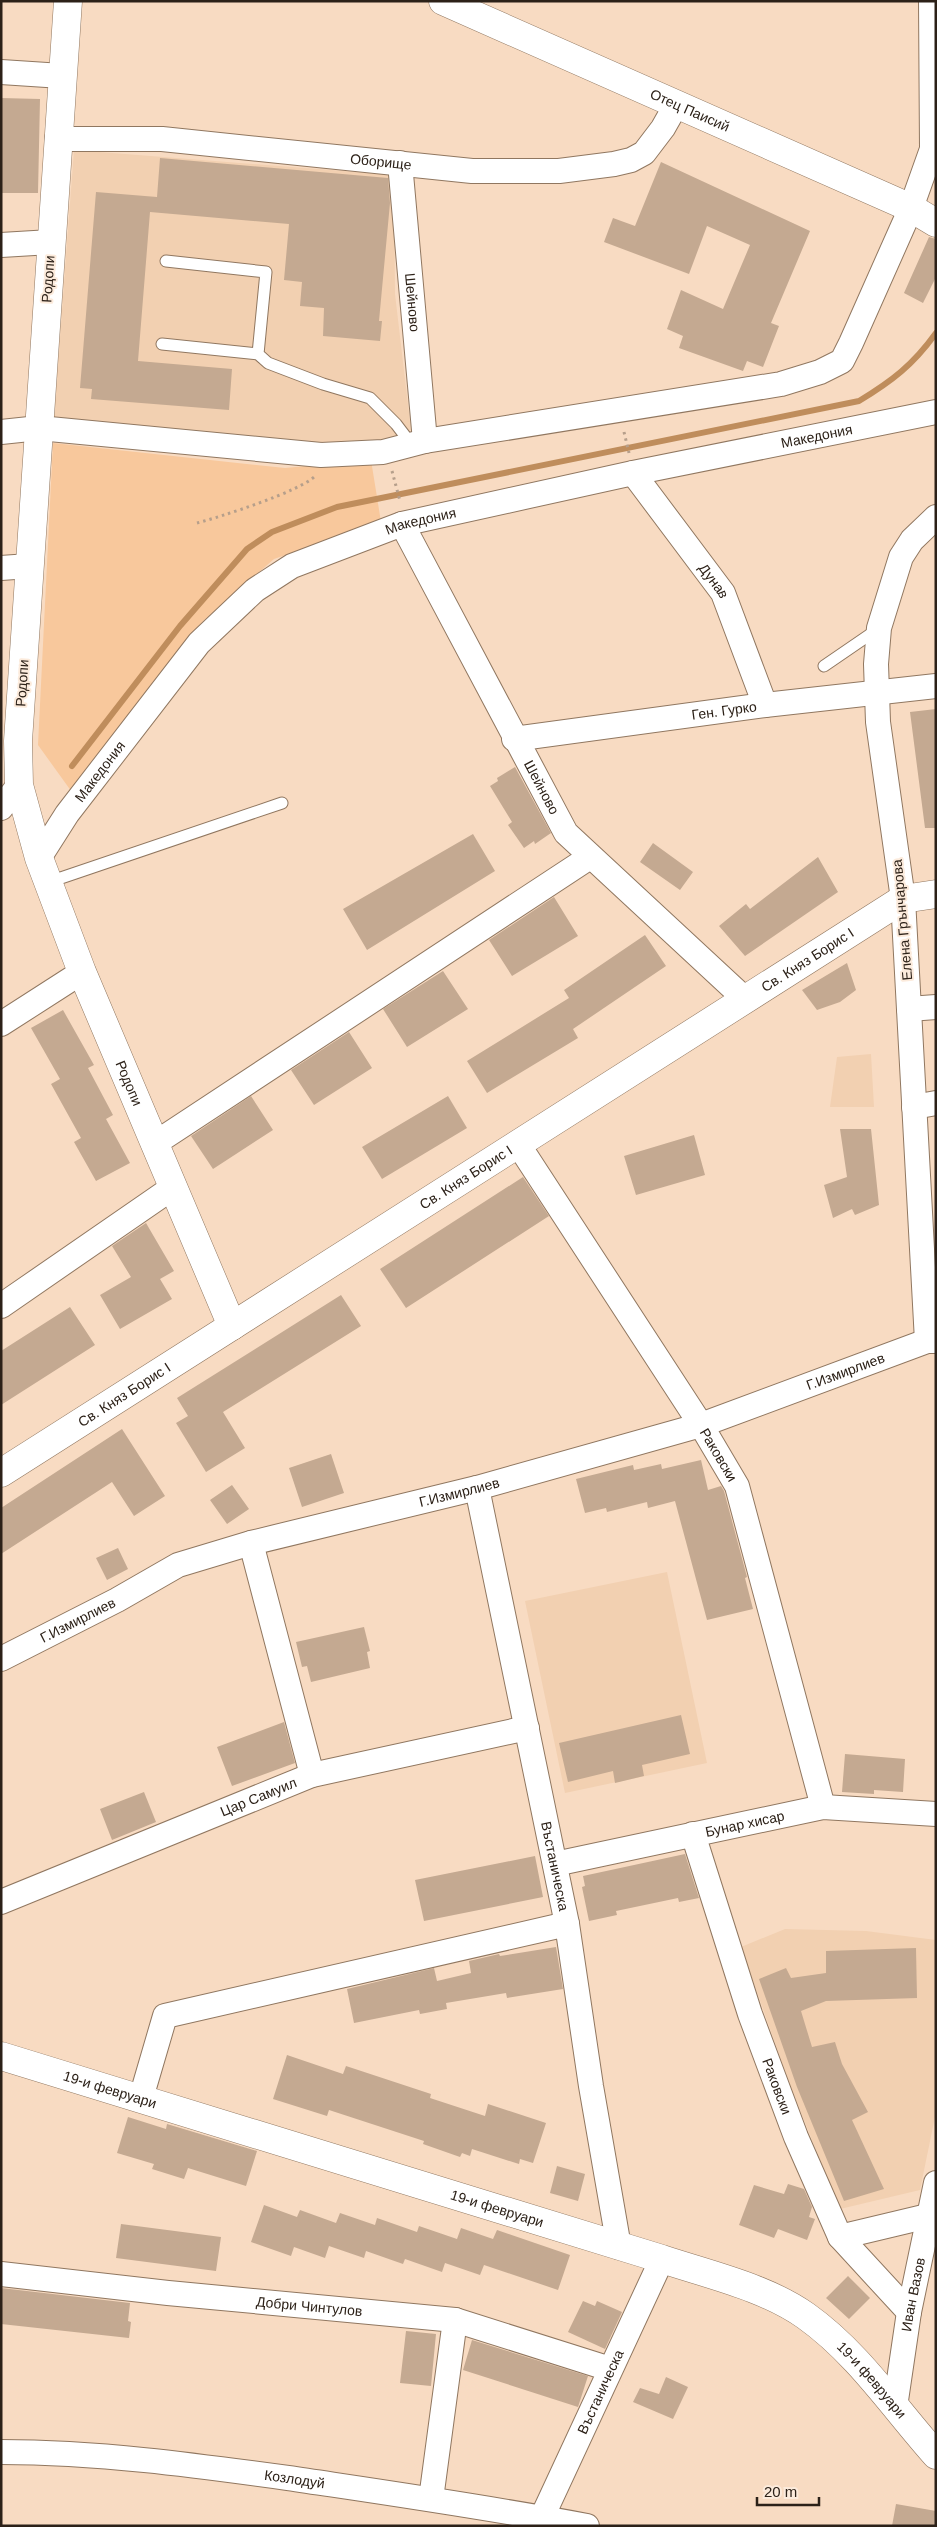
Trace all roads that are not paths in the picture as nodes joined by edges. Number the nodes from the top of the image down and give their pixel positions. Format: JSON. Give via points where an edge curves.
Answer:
{"nodes":[{"id":1,"x":68,"y":1,"type":"edge"},
{"id":2,"x":443,"y":1,"type":"edge"},
{"id":3,"x":931,"y":1,"type":"edge"},
{"id":4,"x":1,"y":72,"type":"edge"},
{"id":5,"x":62,"y":76,"type":"junction"},
{"id":6,"x":676,"y":105,"type":"junction"},
{"id":7,"x":57,"y":139,"type":"junction"},
{"id":8,"x":400,"y":163,"type":"junction"},
{"id":9,"x":911,"y":208,"type":"junction"},
{"id":10,"x":936,"y":223,"type":"edge"},
{"id":11,"x":51,"y":242,"type":"junction"},
{"id":12,"x":1,"y":245,"type":"edge"},
{"id":13,"x":166,"y":262,"type":"dead end"},
{"id":14,"x":162,"y":344,"type":"dead end"},
{"id":15,"x":258,"y":354,"type":"junction"},
{"id":16,"x":936,"y":412,"type":"edge"},
{"id":17,"x":38,"y":428,"type":"junction"},
{"id":18,"x":1,"y":432,"type":"edge"},
{"id":19,"x":418,"y":443,"type":"junction"},
{"id":20,"x":633,"y":473,"type":"junction"},
{"id":21,"x":402,"y":516,"type":"junction"},
{"id":22,"x":936,"y":516,"type":"edge"},
{"id":23,"x":29,"y":566,"type":"junction"},
{"id":24,"x":1,"y":568,"type":"edge"},
{"id":25,"x":879,"y":628,"type":"junction"},
{"id":26,"x":824,"y":666,"type":"dead end"},
{"id":27,"x":936,"y":686,"type":"edge"},
{"id":28,"x":876,"y":693,"type":"junction"},
{"id":29,"x":765,"y":705,"type":"junction"},
{"id":30,"x":514,"y":739,"type":"junction"},
{"id":31,"x":10,"y":744,"type":"edge"},
{"id":32,"x":19,"y":785,"type":"junction"},
{"id":33,"x":282,"y":803,"type":"dead end"},
{"id":34,"x":1,"y":808,"type":"edge"},
{"id":35,"x":590,"y":857,"type":"junction"},
{"id":36,"x":39,"y":858,"type":"junction"},
{"id":37,"x":49,"y":882,"type":"junction"},
{"id":38,"x":936,"y":894,"type":"edge"},
{"id":39,"x":903,"y":899,"type":"junction"},
{"id":40,"x":82,"y":972,"type":"junction"},
{"id":41,"x":746,"y":1000,"type":"junction"},
{"id":42,"x":936,"y":1007,"type":"edge"},
{"id":43,"x":909,"y":1009,"type":"junction"},
{"id":44,"x":1,"y":1024,"type":"edge"},
{"id":45,"x":925,"y":1105,"type":"edge"},
{"id":46,"x":154,"y":1144,"type":"junction"},
{"id":47,"x":518,"y":1144,"type":"junction"},
{"id":48,"x":172,"y":1188,"type":"junction"},
{"id":49,"x":1,"y":1306,"type":"edge"},
{"id":50,"x":232,"y":1326,"type":"junction"},
{"id":51,"x":931,"y":1341,"type":"edge"},
{"id":52,"x":701,"y":1425,"type":"junction"},
{"id":53,"x":1,"y":1473,"type":"edge"},
{"id":54,"x":477,"y":1488,"type":"junction"},
{"id":55,"x":251,"y":1544,"type":"junction"},
{"id":56,"x":1,"y":1659,"type":"edge"},
{"id":57,"x":527,"y":1728,"type":"junction"},
{"id":58,"x":312,"y":1776,"type":"junction"},
{"id":59,"x":823,"y":1807,"type":"junction"},
{"id":60,"x":936,"y":1814,"type":"edge"},
{"id":61,"x":693,"y":1834,"type":"junction"},
{"id":62,"x":555,"y":1864,"type":"junction"},
{"id":63,"x":1,"y":1902,"type":"edge"},
{"id":64,"x":567,"y":1924,"type":"junction"},
{"id":65,"x":1,"y":2056,"type":"edge"},
{"id":66,"x":141,"y":2098,"type":"junction"},
{"id":67,"x":936,"y":2183,"type":"edge"},
{"id":68,"x":928,"y":2216,"type":"junction"},
{"id":69,"x":840,"y":2237,"type":"junction"},
{"id":70,"x":619,"y":2247,"type":"junction"},
{"id":71,"x":662,"y":2259,"type":"junction"},
{"id":72,"x":1,"y":2274,"type":"edge"},
{"id":73,"x":909,"y":2312,"type":"junction"},
{"id":74,"x":455,"y":2320,"type":"junction"},
{"id":75,"x":610,"y":2369,"type":"junction"},
{"id":76,"x":895,"y":2407,"type":"junction"},
{"id":77,"x":1,"y":2452,"type":"edge"},
{"id":78,"x":936,"y":2455,"type":"edge"},
{"id":79,"x":431,"y":2499,"type":"junction"},
{"id":80,"x":540,"y":2522,"type":"edge"},
{"id":81,"x":587,"y":2526,"type":"edge"}],
"edges":[{"from":1,"to":5,"type":"street","name":"Родопи"},
{"from":2,"to":6,"type":"street","name":"Отец Паисий"},
{"from":3,"to":9,"type":"street","via":[[932,149]]},
{"from":4,"to":5,"type":"street"},
{"from":5,"to":7,"type":"street","name":"Родопи"},
{"from":6,"to":8,"type":"street","name":"Оборище","via":[[664,128],[644,153],[614,164],[559,171],[472,171]]},
{"from":6,"to":9,"type":"street","name":"Отец Паисий"},
{"from":7,"to":8,"type":"street","name":"Оборище","via":[[162,139]]},
{"from":7,"to":11,"type":"street","name":"Родопи"},
{"from":8,"to":19,"type":"street","name":"Шейново"},
{"from":9,"to":10,"type":"street","name":"Отец Паисий"},
{"from":9,"to":19,"type":"street","via":[[842,361],[820,372],[781,384]]},
{"from":11,"to":12,"type":"street"},
{"from":11,"to":17,"type":"street","name":"Родопи"},
{"from":13,"to":15,"type":"lane","via":[[266,272]]},
{"from":14,"to":15,"type":"lane"},
{"from":15,"to":19,"type":"lane","via":[[268,363],[370,398]]},
{"from":16,"to":20,"type":"street","name":"Македония"},
{"from":17,"to":18,"type":"street"},
{"from":17,"to":19,"type":"street","via":[[321,455],[384,452]]},
{"from":17,"to":23,"type":"street","name":"Родопи"},
{"from":20,"to":21,"type":"street","name":"Македония"},
{"from":20,"to":29,"type":"street","name":"Дунав","via":[[723,593]]},
{"from":21,"to":30,"type":"street","name":"Шейново"},
{"from":21,"to":36,"type":"street","name":"Македония","via":[[292,566],[255,590],[226,616],[199,643],[151,703]]},
{"from":22,"to":25,"type":"street","name":"Елена Грънчарова","via":[[912,540],[901,557]]},
{"from":23,"to":24,"type":"street"},
{"from":23,"to":31,"type":"street","name":"Родопи"},
{"from":25,"to":26,"type":"lane"},
{"from":25,"to":28,"type":"street","name":"Елена Грънчарова"},
{"from":27,"to":28,"type":"street","name":"Ген. Гурко"},
{"from":28,"to":29,"type":"street","name":"Ген. Гурко"},
{"from":28,"to":39,"type":"street","name":"Елена Грънчарова"},
{"from":29,"to":30,"type":"street","name":"Ген. Гурко"},
{"from":30,"to":35,"type":"street","name":"Шейново","via":[[566,833]]},
{"from":31,"to":32,"type":"street","name":"Родопи"},
{"from":32,"to":34,"type":"street"},
{"from":32,"to":36,"type":"street","name":"Родопи"},
{"from":33,"to":37,"type":"lane"},
{"from":35,"to":41,"type":"street","name":"Шейново"},
{"from":35,"to":46,"type":"street"},
{"from":36,"to":37,"type":"street","name":"Родопи"},
{"from":37,"to":40,"type":"street","name":"Родопи"},
{"from":38,"to":39,"type":"street","name":"Св. Княз Борис I"},
{"from":39,"to":41,"type":"street","name":"Св. Княз Борис I"},
{"from":39,"to":43,"type":"street","name":"Елена Грънчарова"},
{"from":40,"to":44,"type":"street"},
{"from":40,"to":46,"type":"street","name":"Родопи"},
{"from":41,"to":47,"type":"street","name":"Св. Княз Борис I"},
{"from":42,"to":43,"type":"street"},
{"from":43,"to":45,"type":"street","name":"Елена Грънчарова"},
{"from":45,"to":51,"type":"street","name":"Елена Грънчарова"},
{"from":46,"to":48,"type":"street","name":"Родопи"},
{"from":47,"to":50,"type":"street","name":"Св. Княз Борис I"},
{"from":47,"to":52,"type":"street","name":"Раковски"},
{"from":48,"to":49,"type":"street"},
{"from":48,"to":50,"type":"street","name":"Родопи"},
{"from":50,"to":53,"type":"street","name":"Св. Княз Борис I"},
{"from":51,"to":52,"type":"street","name":"Г.Измирлиев"},
{"from":52,"to":54,"type":"street","name":"Г.Измирлиев"},
{"from":52,"to":59,"type":"street","name":"Раковски","via":[[737,1486]]},
{"from":54,"to":55,"type":"street","name":"Г.Измирлиев"},
{"from":54,"to":57,"type":"street","name":"Въстаническа"},
{"from":55,"to":56,"type":"street","name":"Г.Измирлиев","via":[[178,1565]]},
{"from":55,"to":58,"type":"street"},
{"from":57,"to":58,"type":"street","name":"Цар Самуил"},
{"from":57,"to":62,"type":"street","name":"Въстаническа"},
{"from":58,"to":63,"type":"street","name":"Цар Самуил"},
{"from":59,"to":60,"type":"street","name":"Бунар хисар"},
{"from":59,"to":61,"type":"street","name":"Бунар хисар"},
{"from":61,"to":62,"type":"street","name":"Бунар хисар"},
{"from":61,"to":69,"type":"street","name":"Раковски","via":[[750,2014],[796,2137]]},
{"from":62,"to":64,"type":"street","name":"Въстаническа"},
{"from":64,"to":66,"type":"street","via":[[165,2016]]},
{"from":64,"to":70,"type":"street","name":"Въстаническа"},
{"from":65,"to":66,"type":"street","name":"19-и февруари"},
{"from":66,"to":70,"type":"street","name":"19-и февруари"},
{"from":67,"to":68,"type":"street","name":"Иван Вазов"},
{"from":68,"to":69,"type":"street"},
{"from":68,"to":73,"type":"street","name":"Иван Вазов"},
{"from":69,"to":73,"type":"street","name":"Раковски"},
{"from":70,"to":71,"type":"street","name":"19-и февруари"},
{"from":71,"to":75,"type":"street","name":"Въстаническа"},
{"from":71,"to":76,"type":"street","name":"19-и февруари","via":[[760,2292],[805,2315],[841,2344]]},
{"from":72,"to":74,"type":"street","name":"Добри Чинтулов"},
{"from":73,"to":76,"type":"street","name":"Иван Вазов"},
{"from":74,"to":75,"type":"street","name":"Добри Чинтулов"},
{"from":74,"to":79,"type":"street"},
{"from":75,"to":80,"type":"street","name":"Въстаническа"},
{"from":76,"to":78,"type":"street","name":"19-и февруари"},
{"from":77,"to":79,"type":"street","name":"Козлодуй","via":[[44,2452],[205,2467]]},
{"from":79,"to":80,"type":"street","name":"Козлодуй"},
{"from":80,"to":81,"type":"street","name":"Козлодуй"}]}
